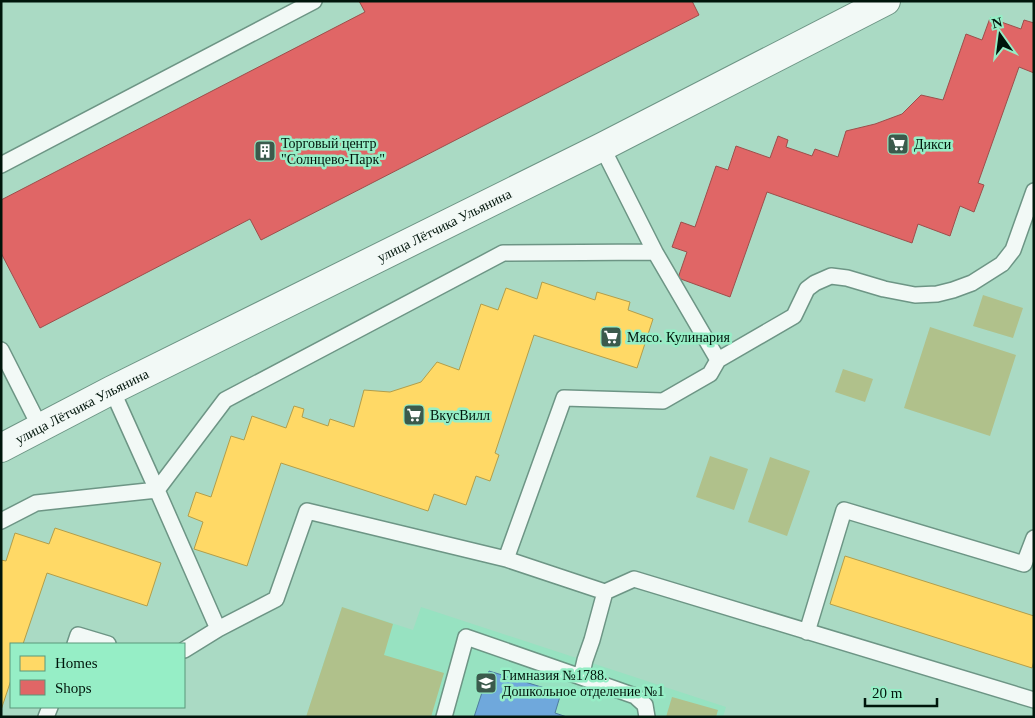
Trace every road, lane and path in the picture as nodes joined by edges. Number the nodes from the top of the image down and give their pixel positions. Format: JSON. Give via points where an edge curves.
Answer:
{"nodes":[{"id":1,"x":314,"y":1,"type":"edge"},
{"id":2,"x":886,"y":1,"type":"edge"},
{"id":3,"x":602,"y":147,"type":"junction"},
{"id":4,"x":1,"y":165,"type":"edge"},
{"id":5,"x":1034,"y":192,"type":"edge"},
{"id":6,"x":655,"y":252,"type":"junction"},
{"id":7,"x":1,"y":350,"type":"edge"},
{"id":8,"x":718,"y":360,"type":"junction"},
{"id":9,"x":112,"y":390,"type":"junction"},
{"id":10,"x":40,"y":427,"type":"junction"},
{"id":11,"x":1,"y":448,"type":"edge"},
{"id":12,"x":157,"y":490,"type":"junction"},
{"id":13,"x":1,"y":521,"type":"edge"},
{"id":14,"x":1034,"y":538,"type":"edge"},
{"id":15,"x":506,"y":559,"type":"junction"},
{"id":16,"x":604,"y":592,"type":"junction"},
{"id":17,"x":218,"y":629,"type":"junction"},
{"id":18,"x":807,"y":632,"type":"junction"},
{"id":19,"x":75,"y":643,"type":"edge"},
{"id":20,"x":105,"y":643,"type":"edge"},
{"id":21,"x":185,"y":649,"type":"edge"},
{"id":22,"x":581,"y":677,"type":"junction"},
{"id":23,"x":1034,"y":700,"type":"edge"},
{"id":24,"x":444,"y":717,"type":"edge"},
{"id":25,"x":647,"y":717,"type":"edge"}],
"edges":[{"from":1,"to":4,"type":"lane"},
{"from":2,"to":3,"type":"street","name":"улица Лётчика Ульянина"},
{"from":3,"to":6,"type":"lane"},
{"from":3,"to":9,"type":"street","name":"улица Лётчика Ульянина"},
{"from":5,"to":8,"type":"lane","via":[[1013,250],[1002,264],[972,283],[937,294],[915,295],[831,276],[815,282],[807,290],[794,316]]},
{"from":6,"to":8,"type":"lane"},
{"from":6,"to":12,"type":"lane","via":[[503,253],[225,400]]},
{"from":7,"to":10,"type":"lane"},
{"from":8,"to":15,"type":"lane","via":[[710,374],[663,401],[564,398]]},
{"from":9,"to":10,"type":"street","name":"улица Лётчика Ульянина"},
{"from":9,"to":12,"type":"lane"},
{"from":10,"to":11,"type":"street","name":"улица Лётчика Ульянина"},
{"from":12,"to":13,"type":"lane","via":[[36,503]]},
{"from":12,"to":17,"type":"lane"},
{"from":14,"to":18,"type":"lane","via":[[1024,564],[844,510]]},
{"from":15,"to":16,"type":"lane"},
{"from":15,"to":17,"type":"lane","via":[[307,511],[276,600]]},
{"from":16,"to":18,"type":"lane","via":[[634,580]]},
{"from":16,"to":22,"type":"lane"},
{"from":17,"to":21,"type":"lane"},
{"from":18,"to":23,"type":"lane"},
{"from":19,"to":20,"type":"lane","via":[[78,635]]},
{"from":22,"to":24,"type":"lane","via":[[466,637]]},
{"from":22,"to":25,"type":"lane","via":[[635,696],[644,705]]}]}
